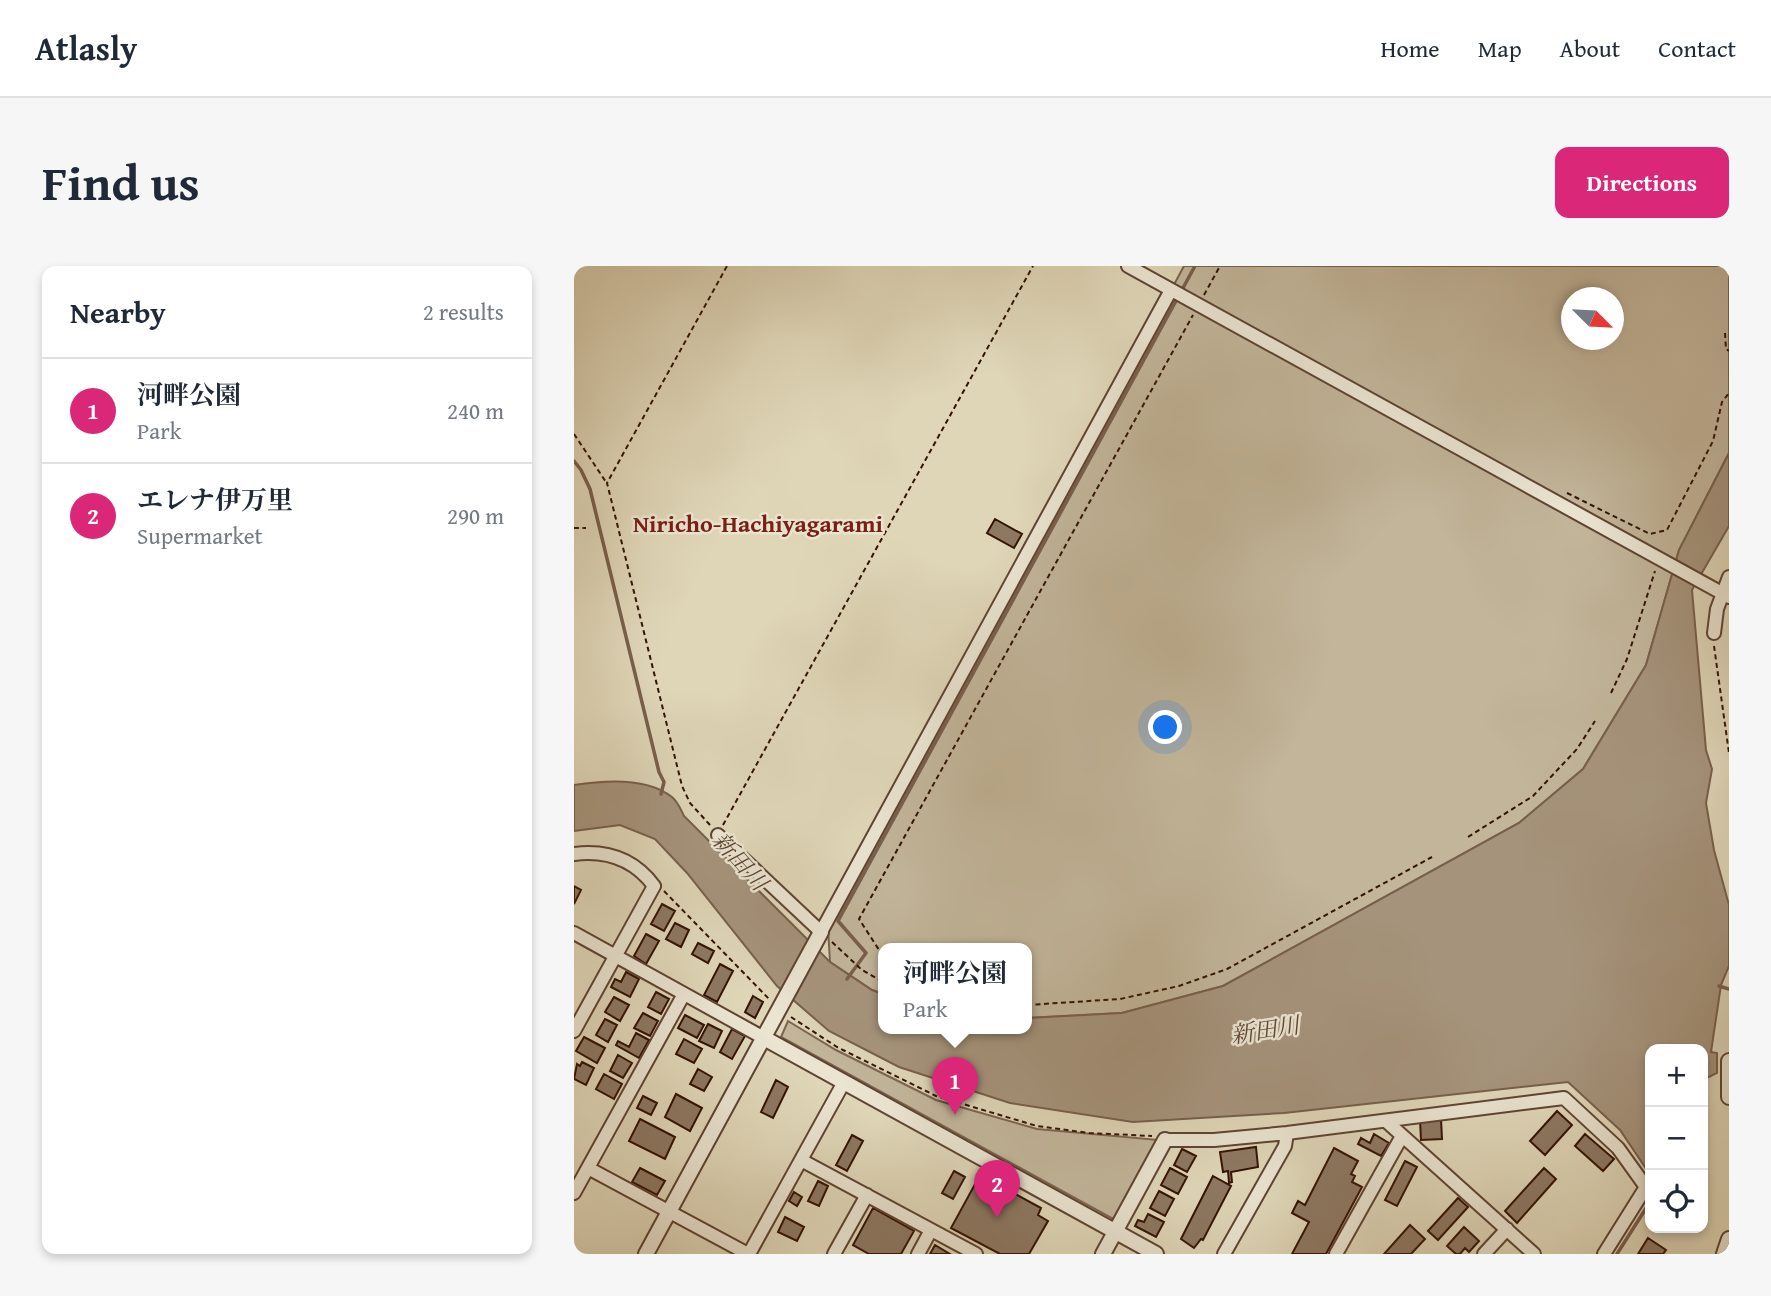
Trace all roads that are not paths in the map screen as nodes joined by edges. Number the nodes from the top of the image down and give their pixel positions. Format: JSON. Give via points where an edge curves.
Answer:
{"nodes":[{"id":1,"x":1128,"y":266,"type":"edge"},
{"id":2,"x":1171,"y":290,"type":"junction"},
{"id":3,"x":1729,"y":578,"type":"edge"},
{"id":4,"x":1721,"y":592,"type":"edge"},
{"id":5,"x":1714,"y":633,"type":"road end"},
{"id":6,"x":718,"y":835,"type":"road end"},
{"id":7,"x":574,"y":854,"type":"edge"},
{"id":8,"x":821,"y":932,"type":"junction"},
{"id":9,"x":574,"y":933,"type":"edge"},
{"id":10,"x":615,"y":956,"type":"junction"},
{"id":11,"x":684,"y":994,"type":"junction"},
{"id":12,"x":574,"y":1031,"type":"edge"},
{"id":13,"x":764,"y":1038,"type":"junction"},
{"id":14,"x":1729,"y":1061,"type":"edge"},
{"id":15,"x":844,"y":1082,"type":"junction"},
{"id":16,"x":1728,"y":1090,"type":"edge"},
{"id":17,"x":1386,"y":1121,"type":"junction"},
{"id":18,"x":1287,"y":1133,"type":"junction"},
{"id":19,"x":1402,"y":1136,"type":"junction"},
{"id":20,"x":1165,"y":1140,"type":"joint"},
{"id":21,"x":801,"y":1160,"type":"junction"},
{"id":22,"x":588,"y":1168,"type":"junction"},
{"id":23,"x":574,"y":1193,"type":"edge"},
{"id":24,"x":867,"y":1195,"type":"junction"},
{"id":25,"x":669,"y":1212,"type":"junction"},
{"id":26,"x":1507,"y":1229,"type":"junction"},
{"id":27,"x":931,"y":1230,"type":"junction"},
{"id":28,"x":1116,"y":1231,"type":"junction"},
{"id":29,"x":1729,"y":1239,"type":"edge"},
{"id":30,"x":646,"y":1254,"type":"edge"},
{"id":31,"x":749,"y":1254,"type":"edge"},
{"id":32,"x":834,"y":1254,"type":"edge"},
{"id":33,"x":918,"y":1254,"type":"edge"},
{"id":34,"x":976,"y":1254,"type":"edge"},
{"id":35,"x":1103,"y":1254,"type":"edge"},
{"id":36,"x":1156,"y":1254,"type":"edge"},
{"id":37,"x":1224,"y":1254,"type":"edge"},
{"id":38,"x":1336,"y":1254,"type":"edge"},
{"id":39,"x":1485,"y":1254,"type":"edge"},
{"id":40,"x":1534,"y":1254,"type":"edge"},
{"id":41,"x":1604,"y":1254,"type":"edge"},
{"id":42,"x":1724,"y":1254,"type":"edge"}],
"edges":[{"from":1,"to":2,"type":"street"},
{"from":2,"to":4,"type":"street"},
{"from":2,"to":8,"type":"street"},
{"from":3,"to":4,"type":"street"},
{"from":4,"to":5,"type":"street"},
{"from":6,"to":8,"type":"street"},
{"from":7,"to":10,"type":"street","via":[[618,856],[654,886]]},
{"from":8,"to":13,"type":"street"},
{"from":9,"to":10,"type":"street"},
{"from":10,"to":11,"type":"street"},
{"from":10,"to":12,"type":"street"},
{"from":11,"to":13,"type":"street"},
{"from":11,"to":22,"type":"street"},
{"from":13,"to":15,"type":"street"},
{"from":13,"to":25,"type":"street"},
{"from":14,"to":16,"type":"street"},
{"from":15,"to":21,"type":"street"},
{"from":15,"to":28,"type":"street"},
{"from":17,"to":18,"type":"street"},
{"from":17,"to":19,"type":"street"},
{"from":17,"to":41,"type":"street","via":[[1564,1098],[1618,1148],[1646,1188]]},
{"from":18,"to":20,"type":"street"},
{"from":18,"to":37,"type":"street","via":[[1285,1146]]},
{"from":19,"to":26,"type":"street"},
{"from":19,"to":38,"type":"street"},
{"from":20,"to":28,"type":"street"},
{"from":21,"to":24,"type":"street"},
{"from":21,"to":31,"type":"street"},
{"from":22,"to":23,"type":"street"},
{"from":22,"to":25,"type":"street"},
{"from":24,"to":27,"type":"street"},
{"from":24,"to":32,"type":"street"},
{"from":25,"to":30,"type":"street"},
{"from":25,"to":31,"type":"street"},
{"from":26,"to":39,"type":"street"},
{"from":26,"to":40,"type":"street"},
{"from":27,"to":33,"type":"street"},
{"from":27,"to":34,"type":"street"},
{"from":28,"to":35,"type":"street"},
{"from":28,"to":36,"type":"street"},
{"from":29,"to":42,"type":"street"}]}
